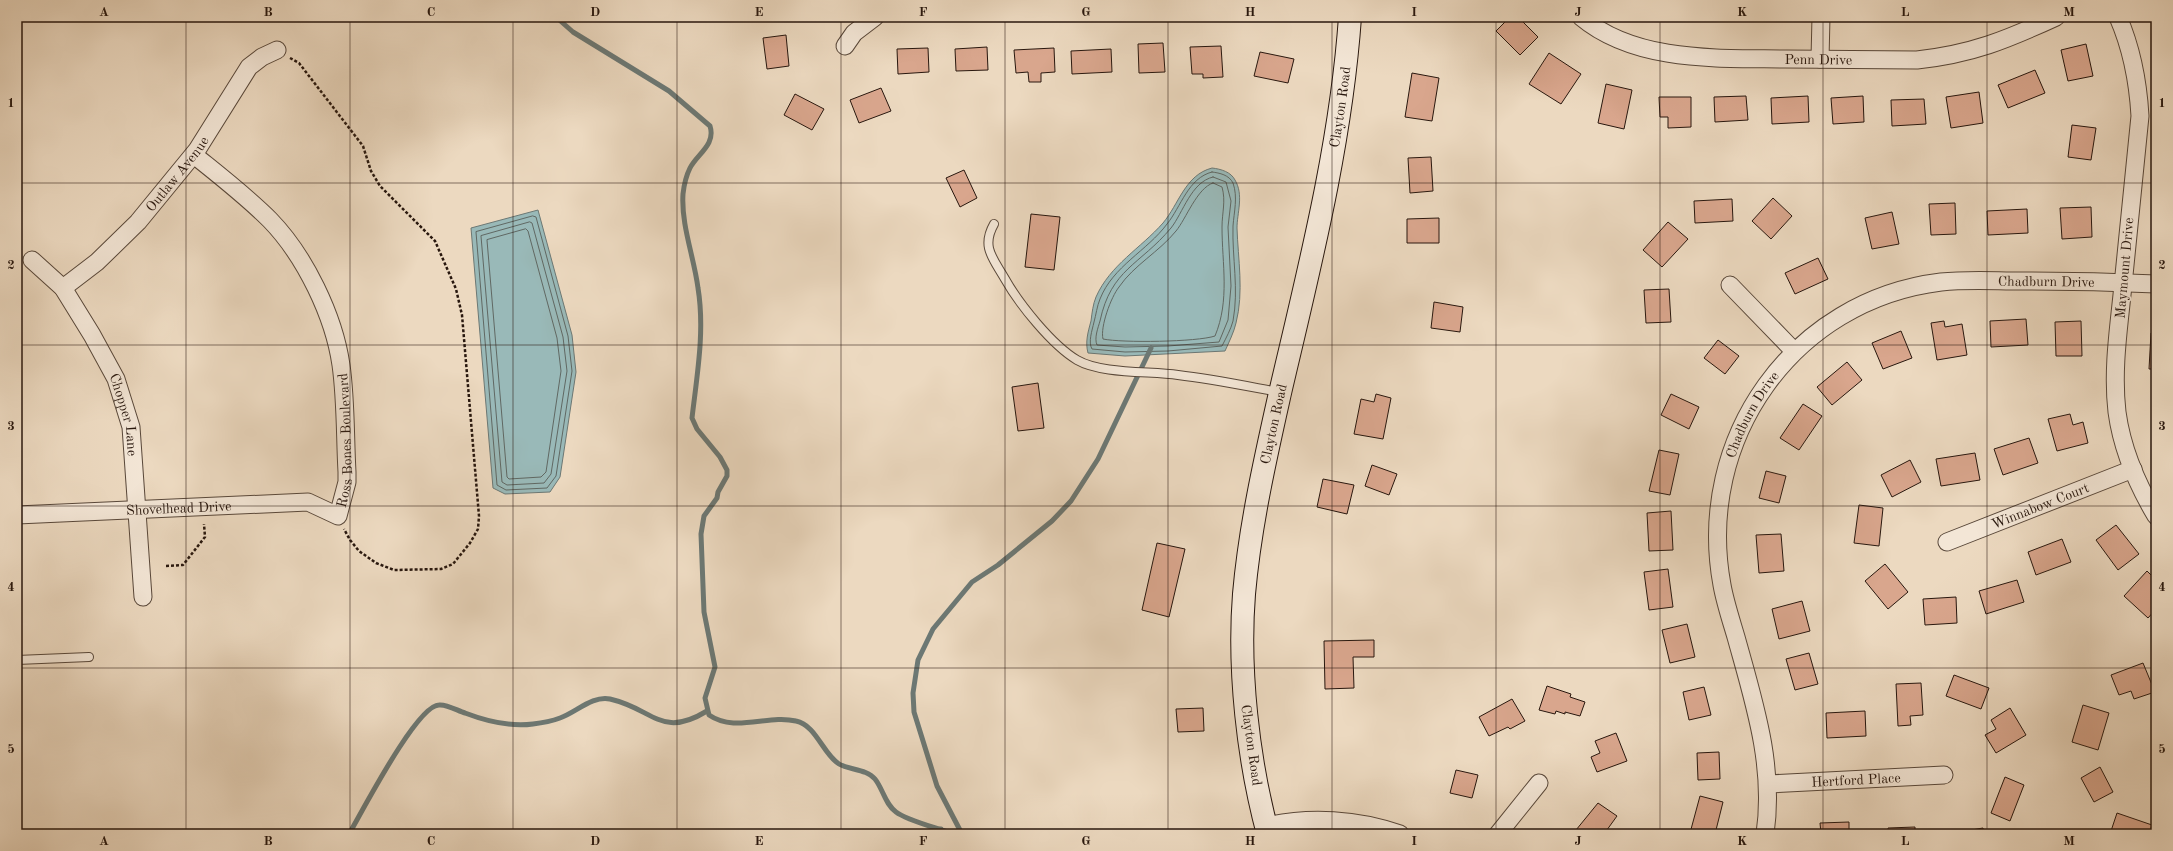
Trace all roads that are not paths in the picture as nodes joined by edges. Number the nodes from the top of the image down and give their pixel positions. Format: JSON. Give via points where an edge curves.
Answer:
{"nodes":[{"id":1,"x":875,"y":17,"type":"edge"},
{"id":2,"x":1350,"y":17,"type":"edge"},
{"id":3,"x":1582,"y":17,"type":"edge"},
{"id":4,"x":1821,"y":17,"type":"edge"},
{"id":5,"x":2056,"y":17,"type":"edge"},
{"id":6,"x":2118,"y":17,"type":"edge"},
{"id":7,"x":844,"y":46,"type":"dead end"},
{"id":8,"x":277,"y":50,"type":"road end"},
{"id":9,"x":1820,"y":59,"type":"junction"},
{"id":10,"x":194,"y":155,"type":"junction"},
{"id":11,"x":994,"y":224,"type":"dead end"},
{"id":12,"x":32,"y":260,"type":"dead end"},
{"id":13,"x":2124,"y":283,"type":"junction"},
{"id":14,"x":2156,"y":284,"type":"edge"},
{"id":15,"x":1730,"y":285,"type":"dead end"},
{"id":16,"x":63,"y":288,"type":"junction"},
{"id":17,"x":1794,"y":351,"type":"junction"},
{"id":18,"x":1280,"y":392,"type":"junction"},
{"id":19,"x":2133,"y":469,"type":"junction"},
{"id":20,"x":138,"y":510,"type":"junction"},
{"id":21,"x":17,"y":515,"type":"edge"},
{"id":22,"x":338,"y":516,"type":"joint"},
{"id":23,"x":2156,"y":516,"type":"edge"},
{"id":24,"x":1947,"y":542,"type":"dead end"},
{"id":25,"x":142,"y":597,"type":"dead end"},
{"id":26,"x":89,"y":658,"type":"dead end"},
{"id":27,"x":17,"y":660,"type":"edge"},
{"id":28,"x":1944,"y":775,"type":"dead end"},
{"id":29,"x":1539,"y":783,"type":"dead end"},
{"id":30,"x":1768,"y":784,"type":"junction"},
{"id":31,"x":1267,"y":830,"type":"edge"},
{"id":32,"x":1400,"y":834,"type":"edge"},
{"id":33,"x":1498,"y":834,"type":"edge"},
{"id":34,"x":1765,"y":834,"type":"edge"}],
"edges":[{"from":1,"to":7,"type":"street","via":[[854,33]]},
{"from":2,"to":18,"type":"street","name":"Clayton Road","via":[[1345,78],[1331,166]]},
{"from":3,"to":9,"type":"street","name":"Penn Drive","via":[[1617,39],[1648,49],[1684,56]]},
{"from":4,"to":9,"type":"street"},
{"from":5,"to":9,"type":"street","name":"Penn Drive","via":[[2014,37],[1947,57],[1917,60]]},
{"from":6,"to":13,"type":"street","name":"Maymount Drive","via":[[2133,59],[2139,89],[2140,116]]},
{"from":8,"to":10,"type":"street","name":"Outlaw Avenue","via":[[262,56],[249,67]]},
{"from":10,"to":16,"type":"street","name":"Outlaw Avenue","via":[[138,222],[97,262]]},
{"from":10,"to":22,"type":"street","name":"Ross Bones Boulevard","via":[[234,186],[271,221],[301,261],[328,313],[341,365],[347,472],[347,482]]},
{"from":11,"to":18,"type":"lane","via":[[988,235],[987,247],[1009,286],[1058,347],[1078,360],[1096,367],[1177,374]]},
{"from":12,"to":16,"type":"street","name":"Chopper Lane"},
{"from":13,"to":14,"type":"street","name":"Chadburn Drive"},
{"from":13,"to":17,"type":"street","name":"Chadburn Drive","via":[[1974,280],[1942,282],[1904,289],[1874,299],[1847,313],[1819,330]]},
{"from":13,"to":19,"type":"street","name":"Maymount Drive","via":[[2115,383],[2117,412]]},
{"from":15,"to":17,"type":"street"},
{"from":16,"to":20,"type":"street","name":"Chopper Lane","via":[[116,379],[131,427]]},
{"from":17,"to":30,"type":"street","name":"Chadburn Drive","via":[[1772,375],[1740,429],[1728,459],[1720,492],[1717,522],[1717,552],[1722,586],[1756,711],[1764,747]]},
{"from":18,"to":31,"type":"street","name":"Clayton Road","via":[[1254,513],[1244,616],[1247,717],[1253,764]]},
{"from":19,"to":23,"type":"street","name":"Maymount Drive","via":[[2142,492]]},
{"from":19,"to":24,"type":"street","name":"Winnabow Court"},
{"from":20,"to":21,"type":"street","name":"Shovelhead Drive"},
{"from":20,"to":22,"type":"street","name":"Shovelhead Drive","via":[[308,502]]},
{"from":20,"to":25,"type":"street","name":"Chopper Lane"},
{"from":26,"to":27,"type":"lane"},
{"from":28,"to":30,"type":"street","name":"Hertford Place"},
{"from":29,"to":33,"type":"street"},
{"from":30,"to":34,"type":"street","name":"Chadburn Drive"},
{"from":31,"to":32,"type":"street","via":[[1299,820],[1330,820]]}]}
